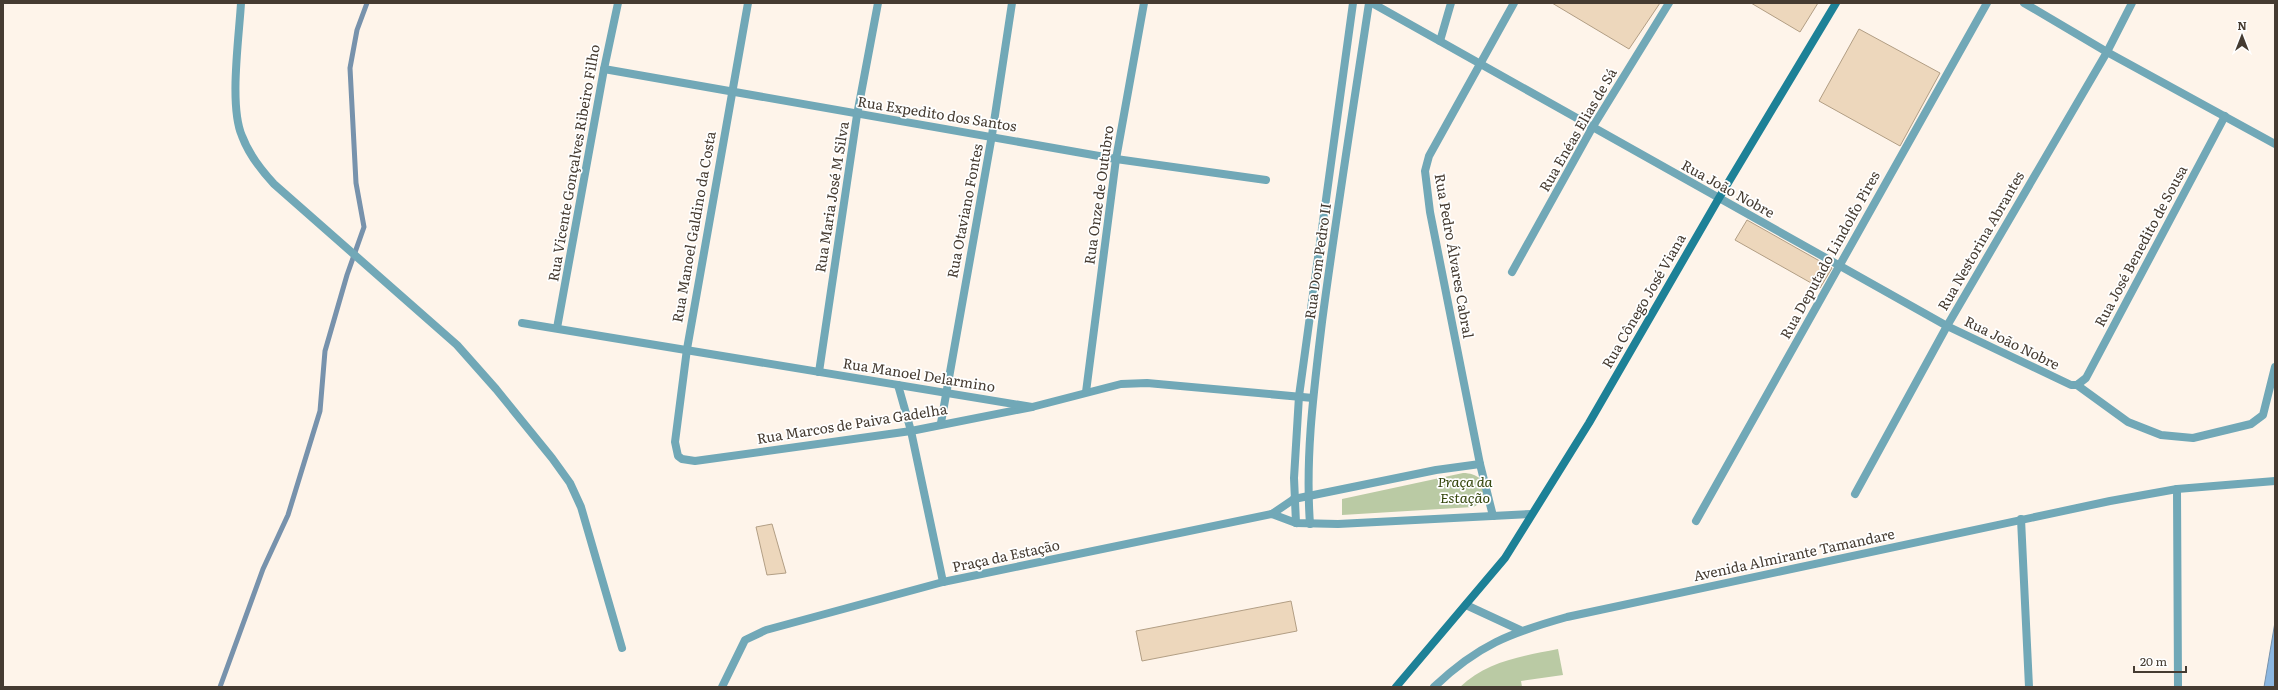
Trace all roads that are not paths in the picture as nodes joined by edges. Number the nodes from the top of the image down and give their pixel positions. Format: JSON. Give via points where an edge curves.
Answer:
{"nodes":[{"id":1,"x":241,"y":3,"type":"edge"},
{"id":2,"x":618,"y":3,"type":"edge"},
{"id":3,"x":748,"y":3,"type":"edge"},
{"id":4,"x":878,"y":3,"type":"edge"},
{"id":5,"x":1012,"y":3,"type":"edge"},
{"id":6,"x":1144,"y":3,"type":"edge"},
{"id":7,"x":1353,"y":3,"type":"edge"},
{"id":8,"x":1369,"y":3,"type":"edge"},
{"id":9,"x":1372,"y":3,"type":"edge"},
{"id":10,"x":1451,"y":3,"type":"edge"},
{"id":11,"x":1514,"y":3,"type":"edge"},
{"id":12,"x":1669,"y":3,"type":"edge"},
{"id":13,"x":1836,"y":3,"type":"edge"},
{"id":14,"x":1987,"y":3,"type":"edge"},
{"id":15,"x":2024,"y":3,"type":"edge"},
{"id":16,"x":2132,"y":3,"type":"edge"},
{"id":17,"x":1440,"y":41,"type":"junction"},
{"id":18,"x":2107,"y":52,"type":"junction"},
{"id":19,"x":1479,"y":64,"type":"junction"},
{"id":20,"x":604,"y":69,"type":"junction"},
{"id":21,"x":731,"y":92,"type":"junction"},
{"id":22,"x":857,"y":115,"type":"junction"},
{"id":23,"x":2225,"y":116,"type":"junction"},
{"id":24,"x":1592,"y":128,"type":"junction"},
{"id":25,"x":992,"y":136,"type":"junction"},
{"id":26,"x":2275,"y":144,"type":"edge"},
{"id":27,"x":1116,"y":159,"type":"junction"},
{"id":28,"x":1330,"y":169,"type":"junction"},
{"id":29,"x":1344,"y":171,"type":"junction"},
{"id":30,"x":1266,"y":180,"type":"dead end"},
{"id":31,"x":1719,"y":198,"type":"junction"},
{"id":32,"x":1839,"y":265,"type":"junction"},
{"id":33,"x":1512,"y":272,"type":"dead end"},
{"id":34,"x":522,"y":323,"type":"dead end"},
{"id":35,"x":1947,"y":326,"type":"junction"},
{"id":36,"x":557,"y":328,"type":"junction"},
{"id":37,"x":687,"y":349,"type":"junction"},
{"id":38,"x":2275,"y":367,"type":"edge"},
{"id":39,"x":819,"y":372,"type":"junction"},
{"id":40,"x":2077,"y":384,"type":"junction"},
{"id":41,"x":898,"y":385,"type":"junction"},
{"id":42,"x":1086,"y":392,"type":"junction"},
{"id":43,"x":945,"y":393,"type":"junction"},
{"id":44,"x":1299,"y":396,"type":"junction"},
{"id":45,"x":1313,"y":398,"type":"junction"},
{"id":46,"x":1032,"y":407,"type":"junction"},
{"id":47,"x":941,"y":423,"type":"junction"},
{"id":48,"x":911,"y":431,"type":"junction"},
{"id":49,"x":678,"y":456,"type":"joint"},
{"id":50,"x":1480,"y":464,"type":"junction"},
{"id":51,"x":2275,"y":481,"type":"edge"},
{"id":52,"x":2176,"y":489,"type":"junction"},
{"id":53,"x":1855,"y":494,"type":"dead end"},
{"id":54,"x":1308,"y":496,"type":"junction"},
{"id":55,"x":1294,"y":499,"type":"junction"},
{"id":56,"x":1272,"y":514,"type":"junction"},
{"id":57,"x":1531,"y":514,"type":"junction"},
{"id":58,"x":1493,"y":516,"type":"junction"},
{"id":59,"x":2021,"y":519,"type":"junction"},
{"id":60,"x":1696,"y":521,"type":"dead end"},
{"id":61,"x":1296,"y":523,"type":"junction"},
{"id":62,"x":1310,"y":524,"type":"junction"},
{"id":63,"x":943,"y":582,"type":"junction"},
{"id":64,"x":1466,"y":605,"type":"junction"},
{"id":65,"x":1520,"y":630,"type":"junction"},
{"id":66,"x":622,"y":648,"type":"dead end"},
{"id":67,"x":722,"y":687,"type":"edge"},
{"id":68,"x":1396,"y":687,"type":"edge"},
{"id":69,"x":1434,"y":687,"type":"edge"},
{"id":70,"x":2029,"y":687,"type":"edge"},
{"id":71,"x":2178,"y":687,"type":"edge"}],
"edges":[{"from":1,"to":66,"type":"street","via":[[237,120],[250,154],[274,184],[457,345],[552,458],[570,483],[581,507]]},
{"from":2,"to":20,"type":"street","name":"Rua Vicente Gonçalves Ribeiro Filho"},
{"from":3,"to":21,"type":"street","name":"Rua Manoel Galdino da Costa"},
{"from":4,"to":22,"type":"street","name":"Rua Maria José M Silva"},
{"from":5,"to":25,"type":"street","name":"Rua Otaviano Fontes"},
{"from":6,"to":27,"type":"street","name":"Rua Onze de Outubro"},
{"from":7,"to":28,"type":"street","name":"Rua Dom Pedro II"},
{"from":8,"to":29,"type":"street","name":"Rua Dom Pedro II"},
{"from":9,"to":17,"type":"street","name":"Rua João Nobre"},
{"from":10,"to":17,"type":"street"},
{"from":11,"to":19,"type":"street","name":"Rua Pedro Álvares Cabral"},
{"from":12,"to":24,"type":"street","name":"Rua Enéas Elias de Sá"},
{"from":13,"to":31,"type":"main road","name":"Rua Cônego José Viana"},
{"from":14,"to":32,"type":"street","name":"Rua Deputado Lindolfo Pires"},
{"from":15,"to":18,"type":"street"},
{"from":16,"to":18,"type":"street","name":"Rua Nestorina Abrantes"},
{"from":17,"to":19,"type":"street","name":"Rua João Nobre"},
{"from":18,"to":23,"type":"street"},
{"from":18,"to":35,"type":"street","name":"Rua Nestorina Abrantes"},
{"from":19,"to":24,"type":"street","name":"Rua João Nobre"},
{"from":19,"to":50,"type":"street","name":"Rua Pedro Álvares Cabral","via":[[1429,156],[1425,171],[1430,212]]},
{"from":20,"to":21,"type":"street","name":"Rua Expedito dos Santos"},
{"from":20,"to":36,"type":"street","name":"Rua Vicente Gonçalves Ribeiro Filho"},
{"from":21,"to":22,"type":"street","name":"Rua Expedito dos Santos"},
{"from":21,"to":37,"type":"street","name":"Rua Manoel Galdino da Costa"},
{"from":22,"to":25,"type":"street","name":"Rua Expedito dos Santos"},
{"from":22,"to":39,"type":"street","name":"Rua Maria José M Silva"},
{"from":23,"to":26,"type":"street"},
{"from":23,"to":40,"type":"street","name":"Rua José Benedito de Sousa","via":[[2086,378]]},
{"from":24,"to":31,"type":"street","name":"Rua João Nobre"},
{"from":24,"to":33,"type":"street","name":"Rua Enéas Elias de Sá"},
{"from":25,"to":27,"type":"street","name":"Rua Expedito dos Santos"},
{"from":25,"to":43,"type":"street","name":"Rua Otaviano Fontes"},
{"from":27,"to":30,"type":"street","name":"Rua Expedito dos Santos"},
{"from":27,"to":42,"type":"street","name":"Rua Onze de Outubro"},
{"from":28,"to":29,"type":"street"},
{"from":28,"to":44,"type":"street","name":"Rua Dom Pedro II"},
{"from":29,"to":45,"type":"street","name":"Rua Dom Pedro II"},
{"from":31,"to":32,"type":"street","name":"Rua João Nobre"},
{"from":31,"to":57,"type":"main road","name":"Rua Cônego José Viana","via":[[1589,423]]},
{"from":32,"to":35,"type":"street","name":"Rua João Nobre"},
{"from":32,"to":60,"type":"street","name":"Rua Deputado Lindolfo Pires"},
{"from":34,"to":36,"type":"street","name":"Rua Manoel Delarmino"},
{"from":35,"to":40,"type":"street","name":"Rua João Nobre","via":[[2063,383]]},
{"from":35,"to":53,"type":"street","name":"Rua Nestorina Abrantes"},
{"from":36,"to":37,"type":"street","name":"Rua Manoel Delarmino"},
{"from":37,"to":39,"type":"street","name":"Rua Manoel Delarmino"},
{"from":37,"to":49,"type":"street","name":"Rua Manoel Galdino da Costa","via":[[675,442]]},
{"from":38,"to":40,"type":"street","via":[[2263,415],[2251,424],[2193,438],[2161,435],[2128,422]]},
{"from":39,"to":41,"type":"street","name":"Rua Manoel Delarmino"},
{"from":41,"to":43,"type":"street","name":"Rua Manoel Delarmino"},
{"from":41,"to":48,"type":"street"},
{"from":42,"to":44,"type":"street","name":"Rua Manoel Delarmino","via":[[1122,384],[1147,382]]},
{"from":42,"to":46,"type":"street","name":"Rua Manoel Delarmino"},
{"from":43,"to":46,"type":"street","name":"Rua Manoel Delarmino"},
{"from":43,"to":47,"type":"street","name":"Rua Otaviano Fontes"},
{"from":44,"to":45,"type":"street","name":"Rua Manoel Delarmino"},
{"from":44,"to":55,"type":"street","name":"Rua Dom Pedro II"},
{"from":45,"to":54,"type":"street","name":"Rua Dom Pedro II"},
{"from":46,"to":47,"type":"street","name":"Rua Marcos de Paiva Gadelha"},
{"from":47,"to":48,"type":"street","name":"Rua Marcos de Paiva Gadelha"},
{"from":48,"to":49,"type":"street","name":"Rua Marcos de Paiva Gadelha","via":[[695,461]]},
{"from":48,"to":63,"type":"street"},
{"from":50,"to":54,"type":"street","via":[[1436,470]]},
{"from":50,"to":58,"type":"street","name":"Rua Pedro Álvares Cabral"},
{"from":51,"to":52,"type":"street","name":"Avenida Almirante Tamandare"},
{"from":52,"to":59,"type":"street","name":"Avenida Almirante Tamandare"},
{"from":52,"to":71,"type":"street"},
{"from":54,"to":55,"type":"street"},
{"from":54,"to":62,"type":"street","name":"Rua Dom Pedro II"},
{"from":55,"to":56,"type":"street","name":"Praça da Estação"},
{"from":55,"to":61,"type":"street","name":"Rua Dom Pedro II"},
{"from":56,"to":61,"type":"street"},
{"from":56,"to":63,"type":"street","name":"Praça da Estação"},
{"from":57,"to":58,"type":"street"},
{"from":57,"to":64,"type":"main road","name":"Rua Cônego José Viana","via":[[1505,558]]},
{"from":58,"to":62,"type":"street"},
{"from":59,"to":65,"type":"street","name":"Avenida Almirante Tamandare","via":[[1596,611]]},
{"from":59,"to":70,"type":"street"},
{"from":61,"to":62,"type":"street"},
{"from":63,"to":67,"type":"street","name":"Praça da Estação","via":[[750,636],[742,646]]},
{"from":64,"to":65,"type":"street"},
{"from":64,"to":68,"type":"main road","name":"Rua Cônego José Viana"},
{"from":65,"to":69,"type":"street","name":"Avenida Almirante Tamandare","via":[[1485,647],[1454,668]]}]}
